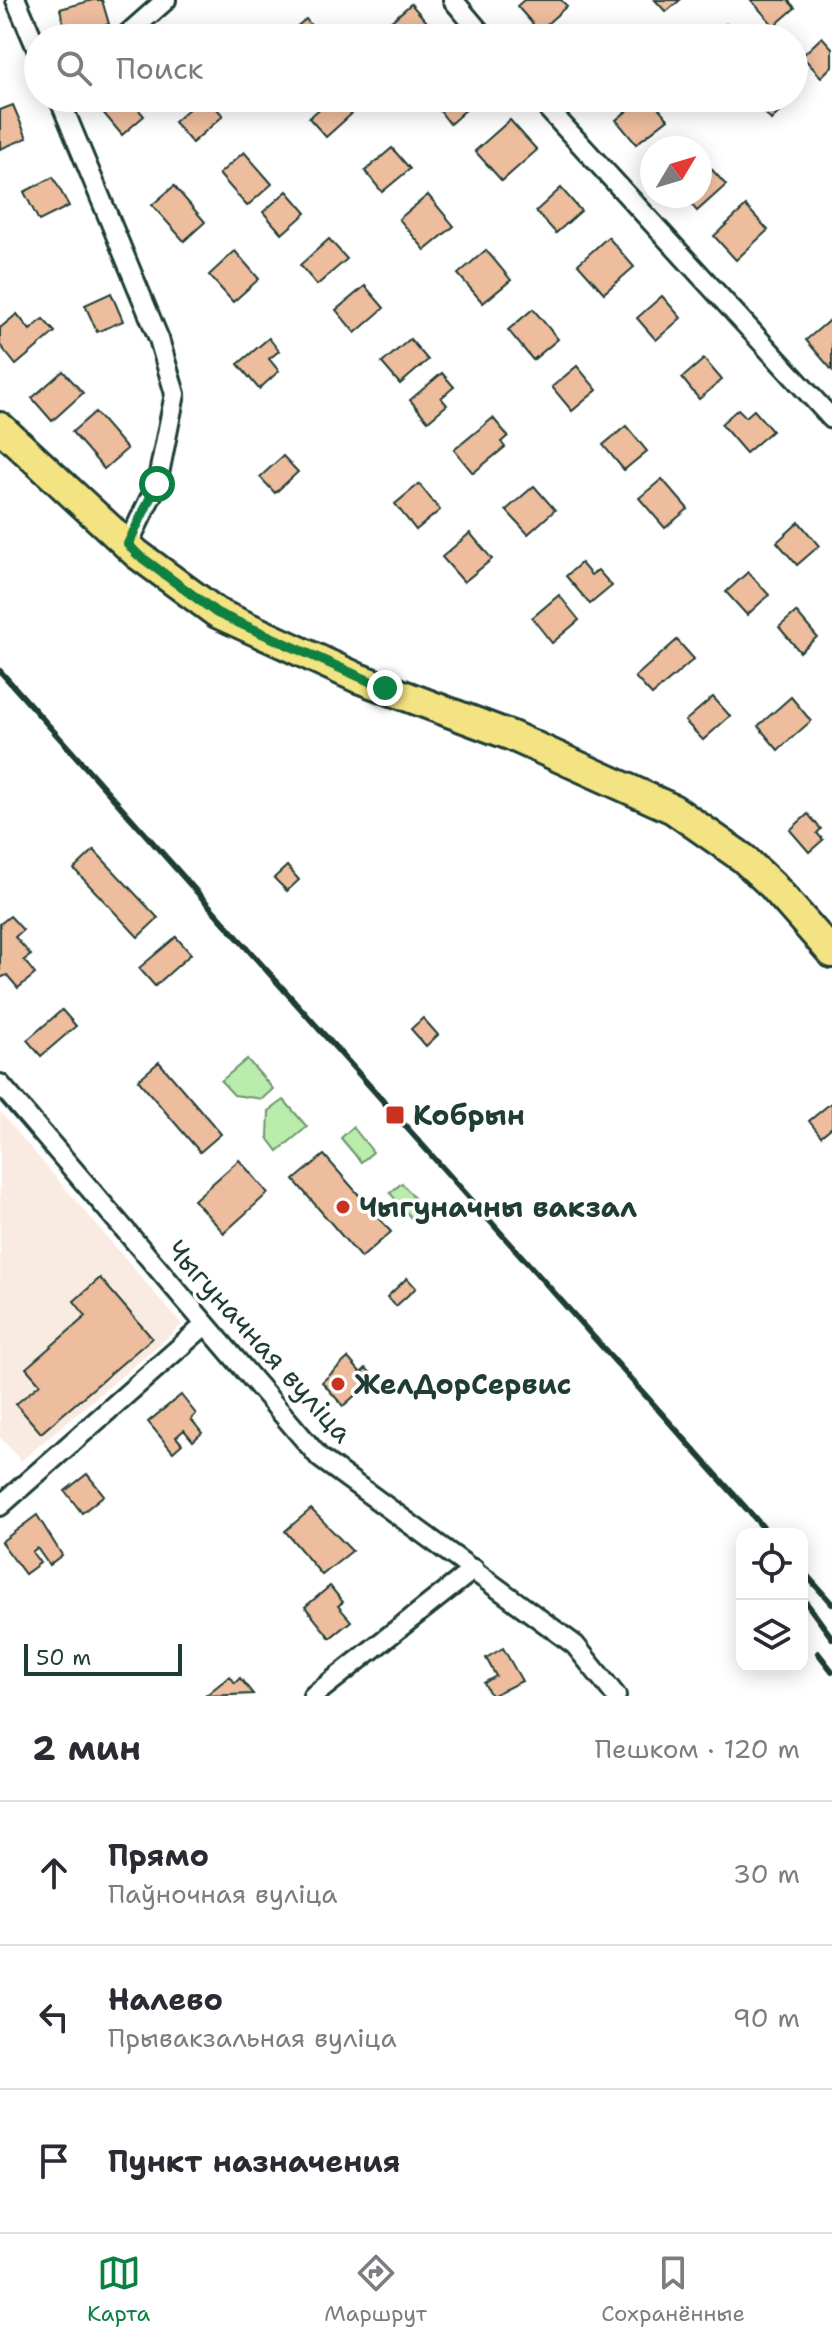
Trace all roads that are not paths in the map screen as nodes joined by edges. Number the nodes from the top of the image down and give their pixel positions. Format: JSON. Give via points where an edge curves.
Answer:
{"nodes":[{"id":1,"x":16,"y":0,"type":"edge"},
{"id":2,"x":166,"y":0,"type":"edge"},
{"id":3,"x":453,"y":0,"type":"edge"},
{"id":4,"x":26,"y":24,"type":"edge"},
{"id":5,"x":139,"y":24,"type":"edge"},
{"id":6,"x":473,"y":24,"type":"edge"},
{"id":7,"x":65,"y":112,"type":"edge"},
{"id":8,"x":551,"y":112,"type":"edge"},
{"id":9,"x":832,"y":419,"type":"edge"},
{"id":10,"x":0,"y":427,"type":"edge"},
{"id":11,"x":128,"y":544,"type":"junction"},
{"id":12,"x":832,"y":953,"type":"edge"},
{"id":13,"x":0,"y":1084,"type":"edge"},
{"id":14,"x":205,"y":1325,"type":"junction"},
{"id":15,"x":0,"y":1506,"type":"edge"},
{"id":16,"x":474,"y":1569,"type":"junction"},
{"id":17,"x":313,"y":1696,"type":"edge"},
{"id":18,"x":616,"y":1696,"type":"edge"}],
"edges":[{"from":1,"to":4,"type":"street"},
{"from":2,"to":5,"type":"street"},
{"from":3,"to":6,"type":"street"},
{"from":7,"to":11,"type":"street","via":[[159,339],[175,394],[157,484]]},
{"from":8,"to":9,"type":"street"},
{"from":10,"to":11,"type":"main road"},
{"from":11,"to":12,"type":"main road","via":[[217,613],[275,642],[512,736],[673,809],[743,858]]},
{"from":13,"to":14,"type":"street","name":"Чыгуначная вуліца"},
{"from":14,"to":15,"type":"street"},
{"from":14,"to":16,"type":"street","name":"Чыгуначная вуліца","via":[[320,1458]]},
{"from":16,"to":17,"type":"street"},
{"from":16,"to":18,"type":"street","name":"Чыгуначная вуліца","via":[[575,1645]]}]}
